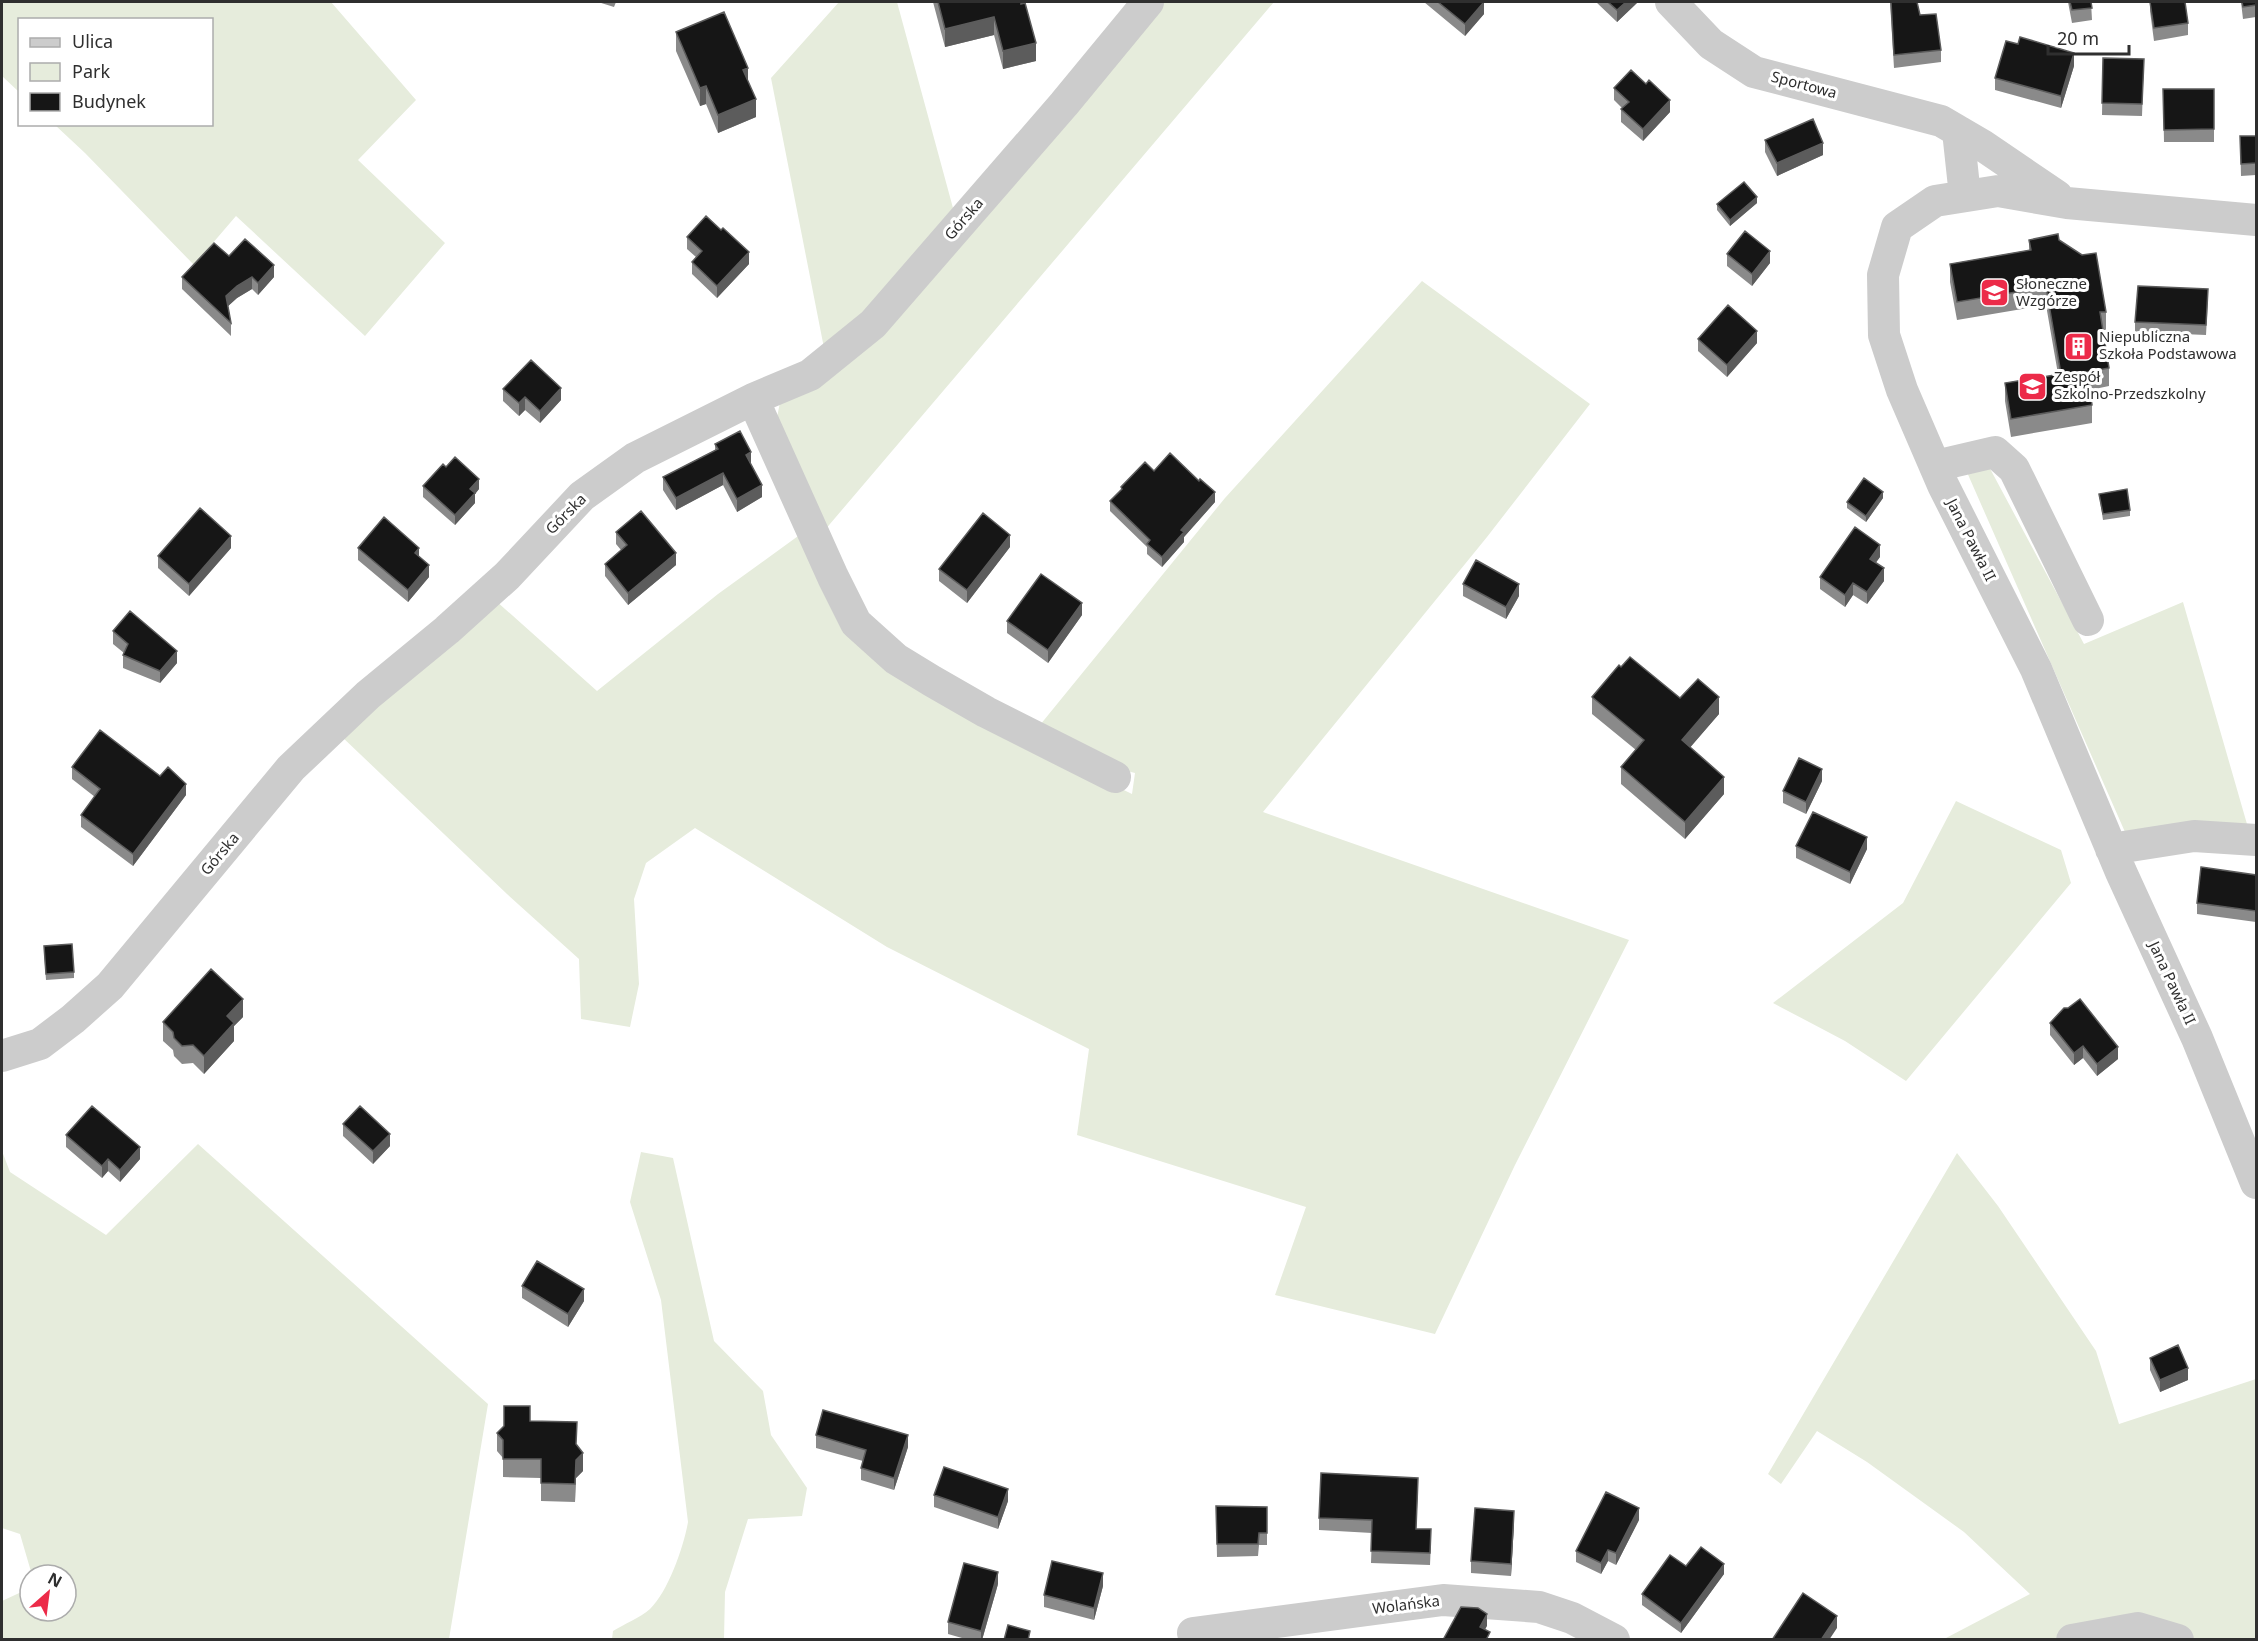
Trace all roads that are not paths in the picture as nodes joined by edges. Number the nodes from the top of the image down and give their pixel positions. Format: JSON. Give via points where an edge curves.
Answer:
{"nodes":[{"id":1,"x":1148,"y":2,"type":"edge"},
{"id":2,"x":1671,"y":2,"type":"edge"},
{"id":3,"x":1959,"y":131,"type":"junction"},
{"id":4,"x":1965,"y":196,"type":"junction"},
{"id":5,"x":2067,"y":203,"type":"junction"},
{"id":6,"x":2256,"y":220,"type":"edge"},
{"id":7,"x":753,"y":399,"type":"junction"},
{"id":8,"x":1935,"y":466,"type":"junction"},
{"id":9,"x":2088,"y":620,"type":"dead end"},
{"id":10,"x":1115,"y":777,"type":"dead end"},
{"id":11,"x":2256,"y":840,"type":"edge"},
{"id":12,"x":2111,"y":849,"type":"junction"},
{"id":13,"x":2,"y":1056,"type":"edge"},
{"id":14,"x":2256,"y":1183,"type":"edge"},
{"id":15,"x":1193,"y":1633,"type":"dead end"},
{"id":16,"x":1614,"y":1640,"type":"edge"},
{"id":17,"x":2072,"y":1640,"type":"edge"},
{"id":18,"x":2178,"y":1640,"type":"edge"}],
"edges":[{"from":1,"to":7,"type":"street","name":"Górska","via":[[873,324],[810,375]]},
{"from":2,"to":3,"type":"street","name":"Sportowa","via":[[1711,44],[1754,72],[1941,121]]},
{"from":3,"to":4,"type":"street"},
{"from":3,"to":5,"type":"street","name":"Sportowa"},
{"from":4,"to":5,"type":"street","name":"Jana Pawła II","via":[[1998,191]]},
{"from":4,"to":8,"type":"street","name":"Jana Pawła II","via":[[1935,201],[1897,227],[1882,275],[1884,335],[1902,390]]},
{"from":5,"to":6,"type":"street","name":"Jana Pawła II"},
{"from":7,"to":10,"type":"street","via":[[856,623],[896,659],[932,681]]},
{"from":7,"to":13,"type":"street","name":"Górska","via":[[635,458],[582,496],[507,576],[368,695],[291,768],[110,986],[40,1044]]},
{"from":8,"to":9,"type":"street","via":[[1995,453],[2014,469]]},
{"from":8,"to":12,"type":"street","name":"Jana Pawła II","via":[[2036,669]]},
{"from":11,"to":12,"type":"street","via":[[2194,836]]},
{"from":12,"to":14,"type":"street","name":"Jana Pawła II","via":[[2197,1038]]},
{"from":15,"to":16,"type":"street","name":"Wolańska","via":[[1443,1600],[1539,1607],[1572,1618]]},
{"from":17,"to":18,"type":"street","via":[[2139,1628]]}]}
